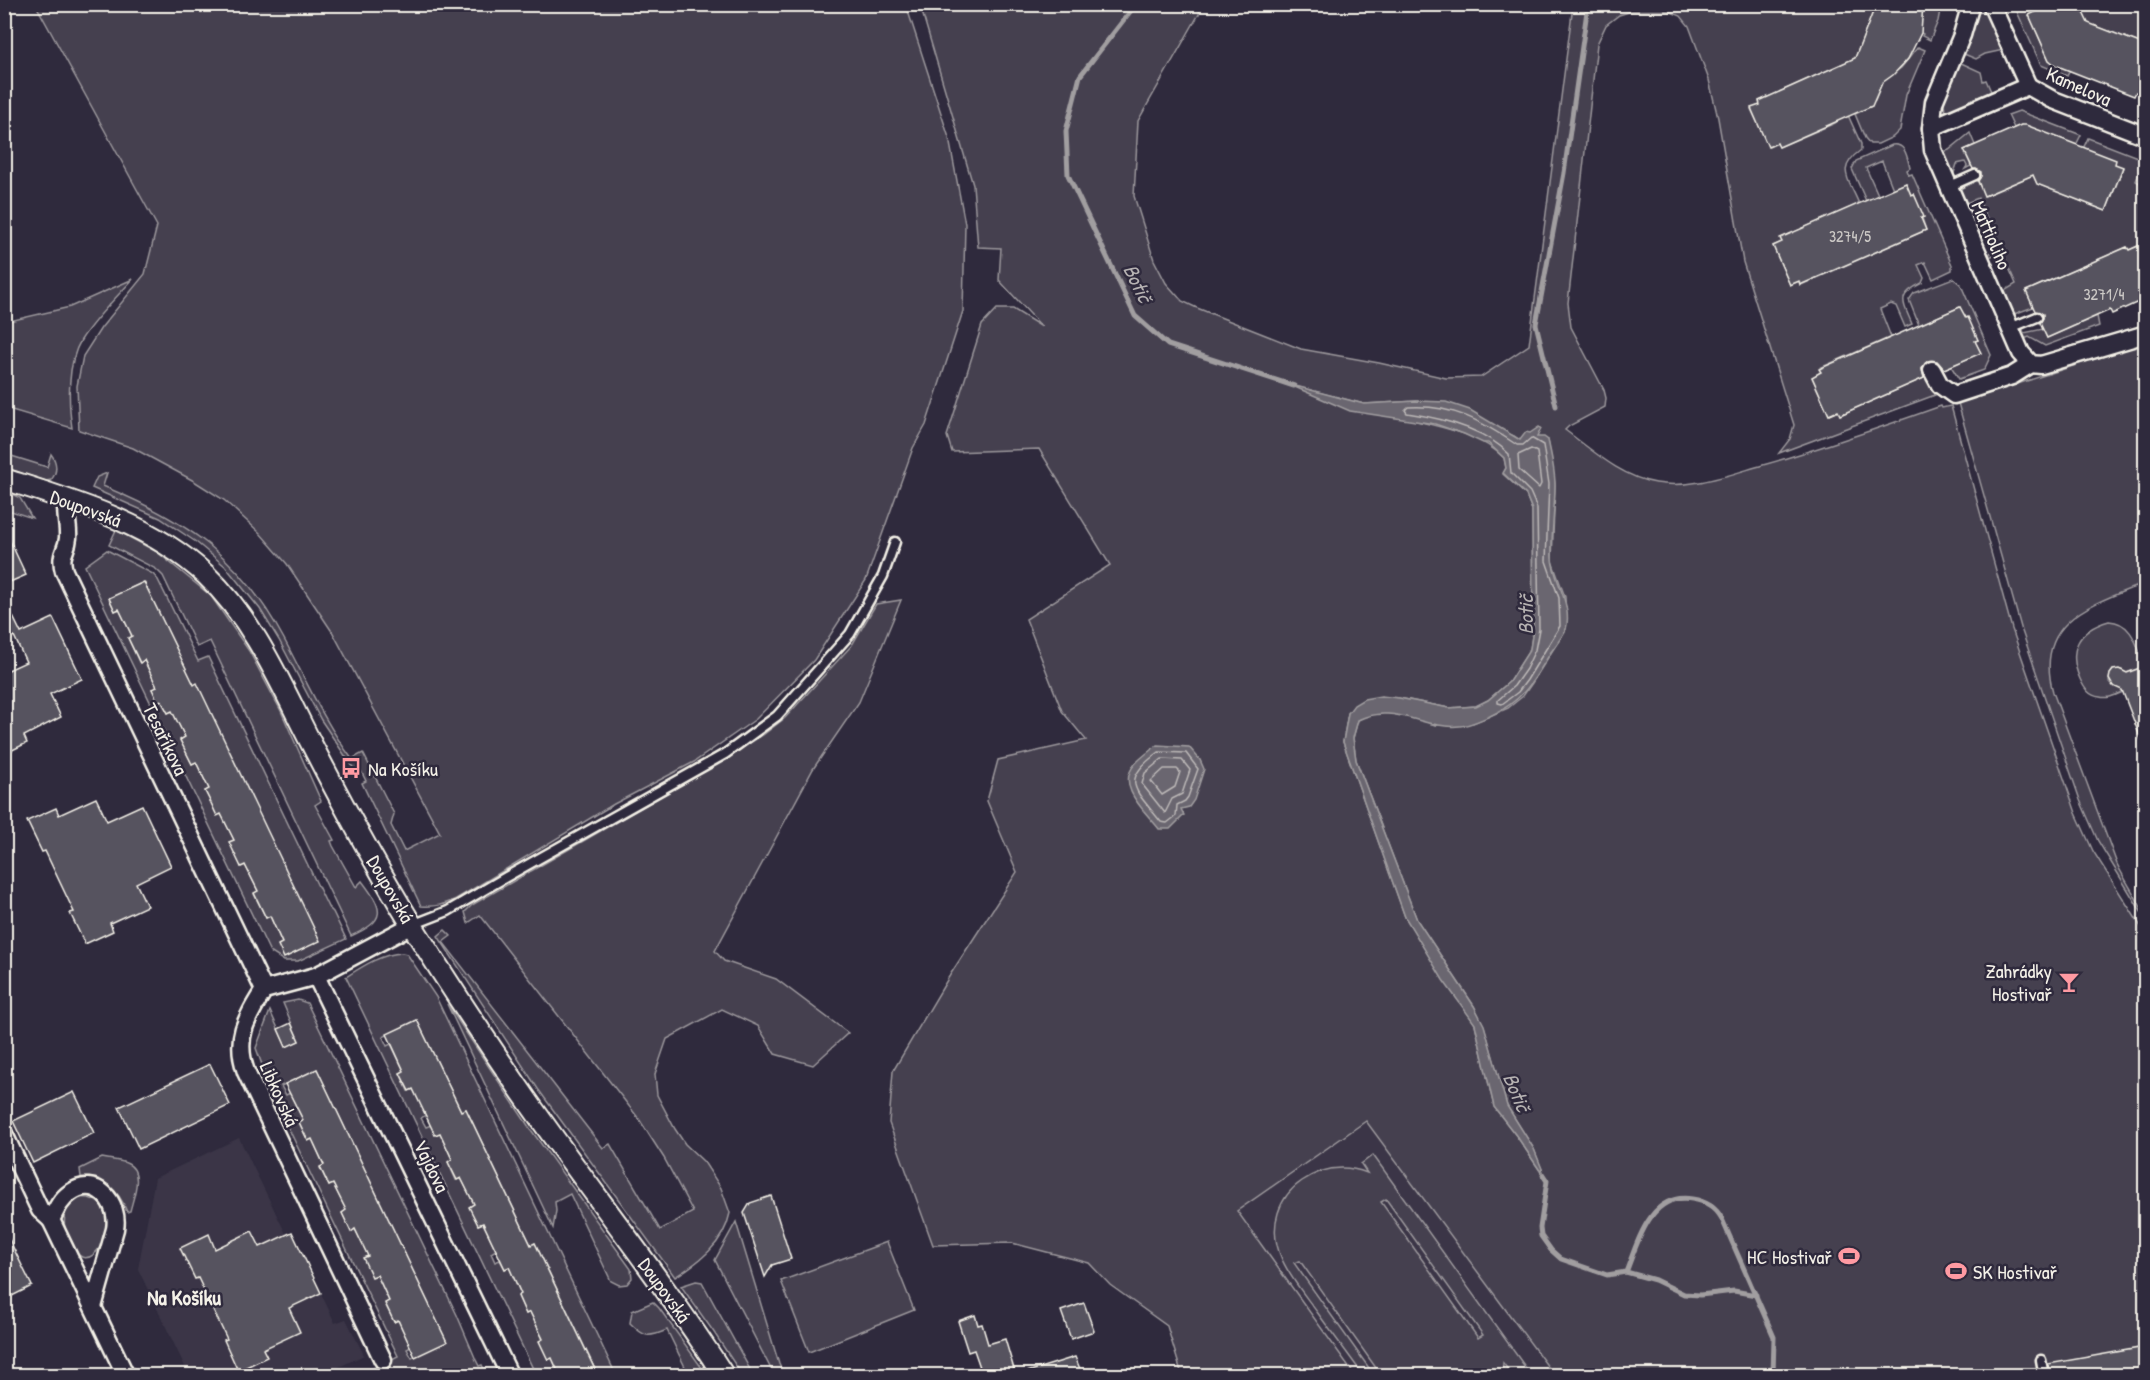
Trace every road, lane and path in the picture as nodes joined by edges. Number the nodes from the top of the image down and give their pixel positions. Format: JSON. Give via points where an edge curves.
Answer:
{"nodes":[{"id":1,"x":1971,"y":4,"type":"edge"},
{"id":2,"x":1991,"y":4,"type":"edge"},
{"id":3,"x":2028,"y":86,"type":"junction"},
{"id":4,"x":1931,"y":128,"type":"junction"},
{"id":5,"x":2145,"y":136,"type":"edge"},
{"id":6,"x":1975,"y":175,"type":"dead end"},
{"id":7,"x":1948,"y":187,"type":"junction"},
{"id":8,"x":2037,"y":317,"type":"dead end"},
{"id":9,"x":2010,"y":328,"type":"junction"},
{"id":10,"x":2145,"y":333,"type":"edge"},
{"id":11,"x":2031,"y":363,"type":"junction"},
{"id":12,"x":1932,"y":370,"type":"dead end"},
{"id":13,"x":4,"y":479,"type":"edge"},
{"id":14,"x":67,"y":500,"type":"junction"},
{"id":15,"x":895,"y":542,"type":"dead end"},
{"id":16,"x":412,"y":925,"type":"junction"},
{"id":17,"x":316,"y":976,"type":"junction"},
{"id":18,"x":264,"y":990,"type":"junction"},
{"id":19,"x":4,"y":1134,"type":"edge"},
{"id":20,"x":51,"y":1220,"type":"junction"},
{"id":21,"x":93,"y":1307,"type":"junction"},
{"id":22,"x":383,"y":1360,"type":"dead end"},
{"id":23,"x":2041,"y":1360,"type":"dead end"},
{"id":24,"x":126,"y":1376,"type":"edge"},
{"id":25,"x":510,"y":1376,"type":"edge"},
{"id":26,"x":724,"y":1376,"type":"edge"},
{"id":27,"x":2044,"y":1376,"type":"edge"}],
"edges":[{"from":1,"to":4,"type":"street","name":"Mattioliho","via":[[1936,96]]},
{"from":2,"to":3,"type":"street"},
{"from":3,"to":4,"type":"street","name":"Kamelova"},
{"from":3,"to":5,"type":"street","name":"Kamelova"},
{"from":4,"to":7,"type":"street","name":"Mattioliho","via":[[1933,150]]},
{"from":6,"to":7,"type":"lane"},
{"from":7,"to":9,"type":"street","name":"Mattioliho"},
{"from":8,"to":9,"type":"lane"},
{"from":9,"to":11,"type":"street","name":"Mattioliho","via":[[2021,353]]},
{"from":10,"to":11,"type":"street","via":[[2057,361]]},
{"from":11,"to":12,"type":"street","via":[[2012,376],[1954,395],[1940,385]]},
{"from":13,"to":14,"type":"street","name":"Doupovská"},
{"from":14,"to":16,"type":"street","name":"Doupovská","via":[[135,527],[171,548],[205,574],[236,608],[271,664],[348,814]]},
{"from":14,"to":18,"type":"street","name":"Tesaříkova","via":[[64,571]]},
{"from":15,"to":16,"type":"lane","via":[[883,576],[850,634],[777,716],[725,754],[448,912]]},
{"from":16,"to":17,"type":"street"},
{"from":16,"to":26,"type":"street","name":"Doupovská","via":[[527,1101]]},
{"from":17,"to":18,"type":"street"},
{"from":17,"to":25,"type":"street","name":"Vajdova"},
{"from":18,"to":22,"type":"street","name":"Libkovská","via":[[245,1025],[240,1045],[242,1060]]},
{"from":19,"to":20,"type":"street","via":[[40,1210]]},
{"from":20,"to":21,"type":"street"},
{"from":20,"to":21,"type":"street","via":[[63,1198],[83,1188],[101,1191],[113,1205],[115,1229]]},
{"from":21,"to":24,"type":"street"},
{"from":23,"to":27,"type":"lane"}]}
